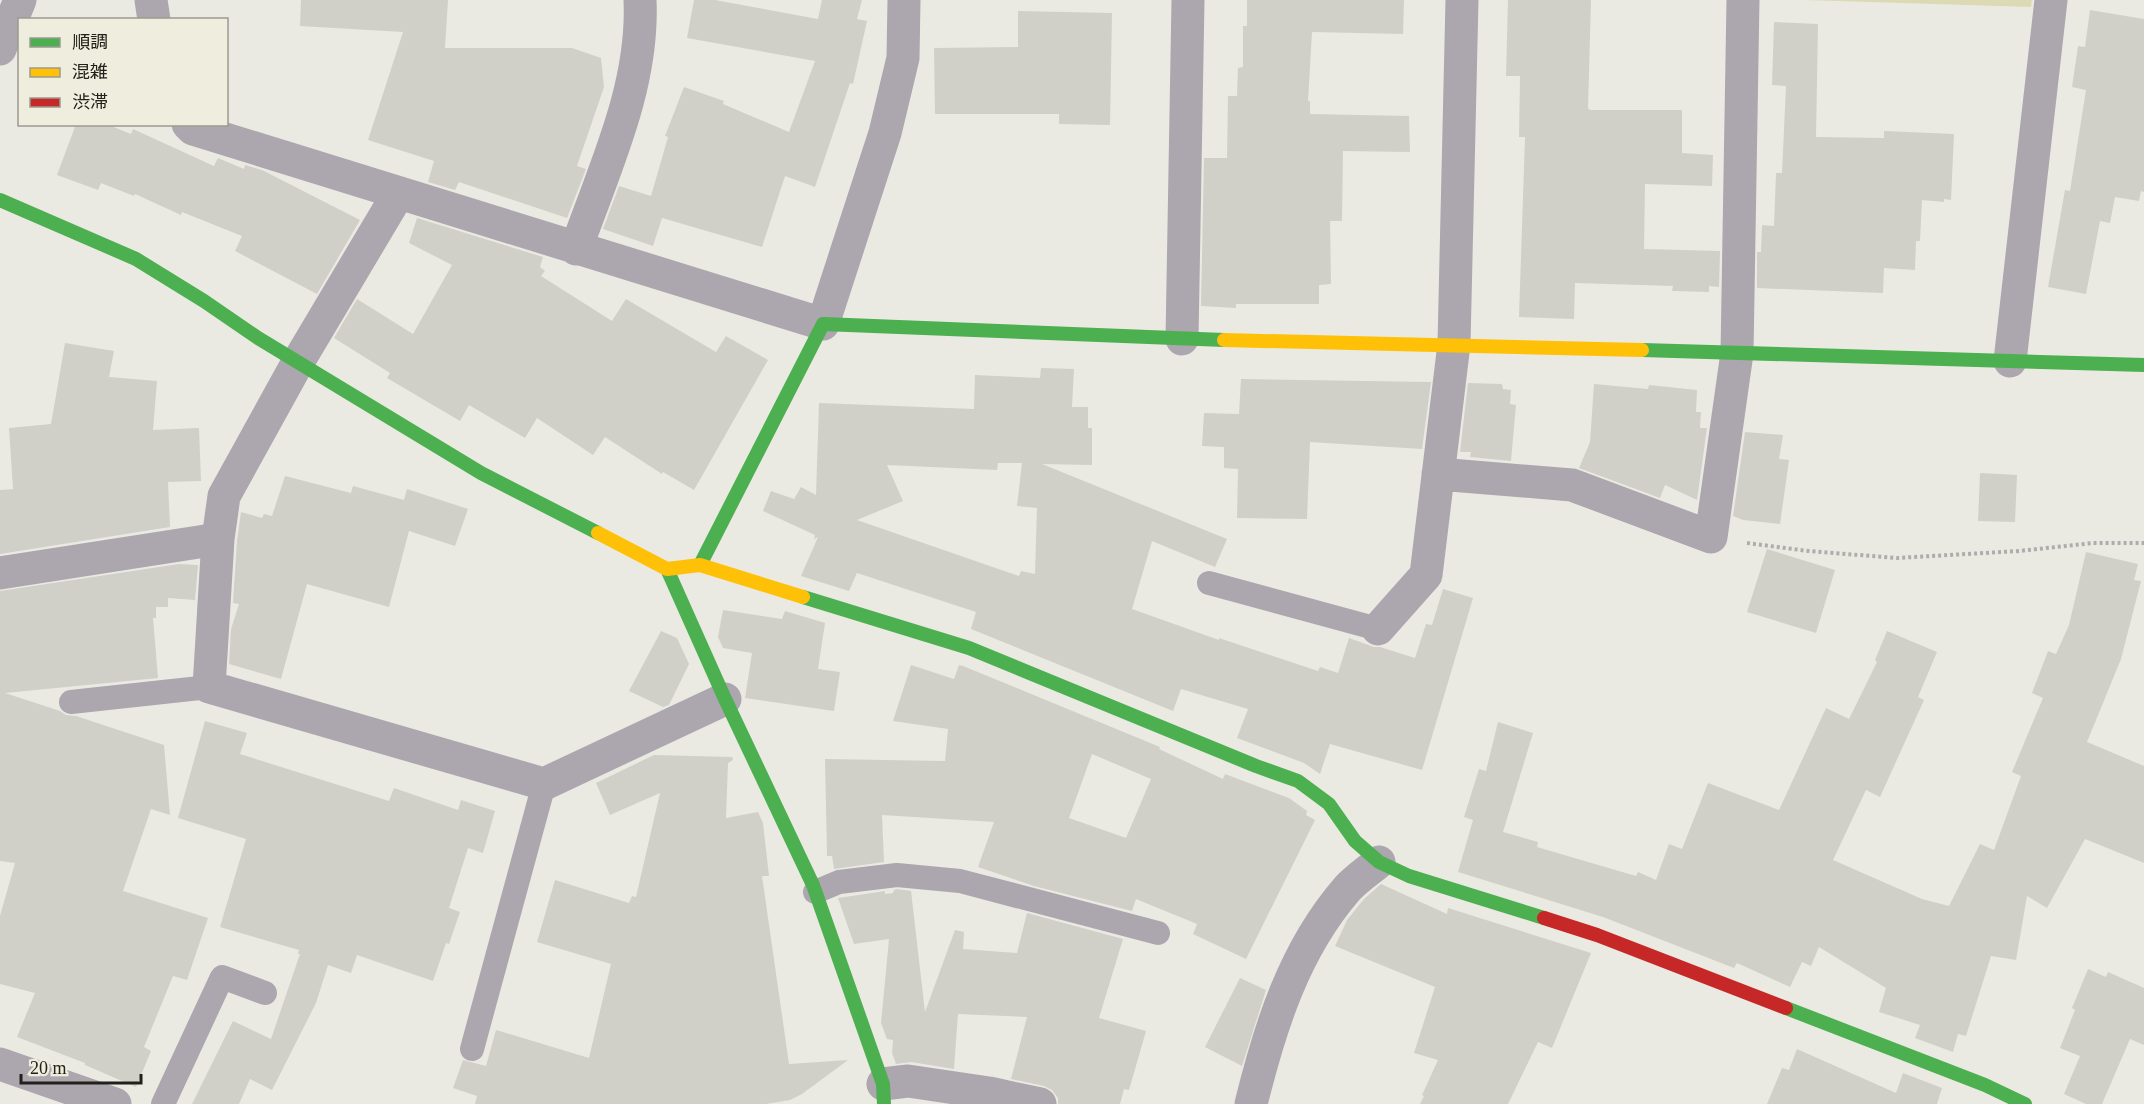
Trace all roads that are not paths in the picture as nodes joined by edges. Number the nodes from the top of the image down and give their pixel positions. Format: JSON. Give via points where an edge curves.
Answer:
{"nodes":[{"id":1,"x":20,"y":0,"type":"edge"},
{"id":2,"x":150,"y":0,"type":"edge"},
{"id":3,"x":640,"y":0,"type":"edge"},
{"id":4,"x":904,"y":0,"type":"edge"},
{"id":5,"x":1188,"y":0,"type":"edge"},
{"id":6,"x":1462,"y":0,"type":"edge"},
{"id":7,"x":1743,"y":0,"type":"edge"},
{"id":8,"x":2051,"y":0,"type":"edge"},
{"id":9,"x":154,"y":18,"type":"edge"},
{"id":10,"x":0,"y":49,"type":"edge"},
{"id":11,"x":190,"y":126,"type":"edge"},
{"id":12,"x":398,"y":194,"type":"junction"},
{"id":13,"x":0,"y":200,"type":"edge"},
{"id":14,"x":576,"y":249,"type":"junction"},
{"id":15,"x":823,"y":324,"type":"junction"},
{"id":16,"x":1182,"y":339,"type":"junction"},
{"id":17,"x":1454,"y":344,"type":"junction"},
{"id":18,"x":1737,"y":353,"type":"junction"},
{"id":19,"x":2010,"y":361,"type":"junction"},
{"id":20,"x":298,"y":362,"type":"junction"},
{"id":21,"x":2144,"y":365,"type":"edge"},
{"id":22,"x":1438,"y":474,"type":"junction"},
{"id":23,"x":218,"y":538,"type":"junction"},
{"id":24,"x":700,"y":565,"type":"junction"},
{"id":25,"x":667,"y":569,"type":"junction"},
{"id":26,"x":0,"y":573,"type":"edge"},
{"id":27,"x":1209,"y":583,"type":"dead end"},
{"id":28,"x":1378,"y":629,"type":"joint"},
{"id":29,"x":208,"y":687,"type":"junction"},
{"id":30,"x":725,"y":699,"type":"junction"},
{"id":31,"x":71,"y":702,"type":"dead end"},
{"id":32,"x":544,"y":783,"type":"junction"},
{"id":33,"x":1379,"y":862,"type":"junction"},
{"id":34,"x":815,"y":892,"type":"junction"},
{"id":35,"x":1158,"y":933,"type":"dead end"},
{"id":36,"x":265,"y":993,"type":"dead end"},
{"id":37,"x":472,"y":1049,"type":"dead end"},
{"id":38,"x":0,"y":1064,"type":"edge"},
{"id":39,"x":884,"y":1094,"type":"edge"},
{"id":40,"x":115,"y":1104,"type":"edge"},
{"id":41,"x":163,"y":1104,"type":"edge"},
{"id":42,"x":1040,"y":1104,"type":"edge"},
{"id":43,"x":1251,"y":1104,"type":"edge"},
{"id":44,"x":2025,"y":1104,"type":"edge"}],
"edges":[{"from":1,"to":10,"type":"street"},
{"from":2,"to":9,"type":"street"},
{"from":3,"to":14,"type":"street","via":[[636,70]]},
{"from":4,"to":15,"type":"street","via":[[903,58],[885,133]]},
{"from":5,"to":16,"type":"street"},
{"from":6,"to":17,"type":"street"},
{"from":7,"to":18,"type":"street"},
{"from":8,"to":19,"type":"street"},
{"from":11,"to":12,"type":"street"},
{"from":12,"to":14,"type":"street"},
{"from":12,"to":20,"type":"street"},
{"from":13,"to":20,"type":"street","via":[[135,259]]},
{"from":14,"to":15,"type":"street"},
{"from":15,"to":16,"type":"street"},
{"from":15,"to":24,"type":"street"},
{"from":16,"to":17,"type":"street"},
{"from":17,"to":18,"type":"street"},
{"from":17,"to":22,"type":"street"},
{"from":18,"to":19,"type":"street"},
{"from":18,"to":22,"type":"street","via":[[1711,537],[1572,485]]},
{"from":19,"to":21,"type":"street"},
{"from":20,"to":23,"type":"street","via":[[224,496]]},
{"from":20,"to":25,"type":"street","via":[[481,473]]},
{"from":22,"to":28,"type":"street","via":[[1426,574]]},
{"from":23,"to":26,"type":"street"},
{"from":23,"to":29,"type":"street"},
{"from":24,"to":25,"type":"street"},
{"from":24,"to":33,"type":"street","via":[[969,648],[1298,781],[1329,804],[1355,841]]},
{"from":25,"to":30,"type":"street"},
{"from":27,"to":28,"type":"lane"},
{"from":29,"to":31,"type":"lane"},
{"from":29,"to":32,"type":"street"},
{"from":30,"to":32,"type":"street"},
{"from":30,"to":34,"type":"street"},
{"from":32,"to":37,"type":"lane"},
{"from":33,"to":43,"type":"street","via":[[1342,896],[1318,927],[1294,970],[1273,1022]]},
{"from":33,"to":44,"type":"street","via":[[1409,876],[1597,935]]},
{"from":34,"to":35,"type":"lane","via":[[839,882],[897,875],[960,881]]},
{"from":34,"to":39,"type":"street"},
{"from":36,"to":41,"type":"lane","via":[[222,977]]},
{"from":38,"to":40,"type":"street"},
{"from":39,"to":42,"type":"street","via":[[908,1080]]}]}
